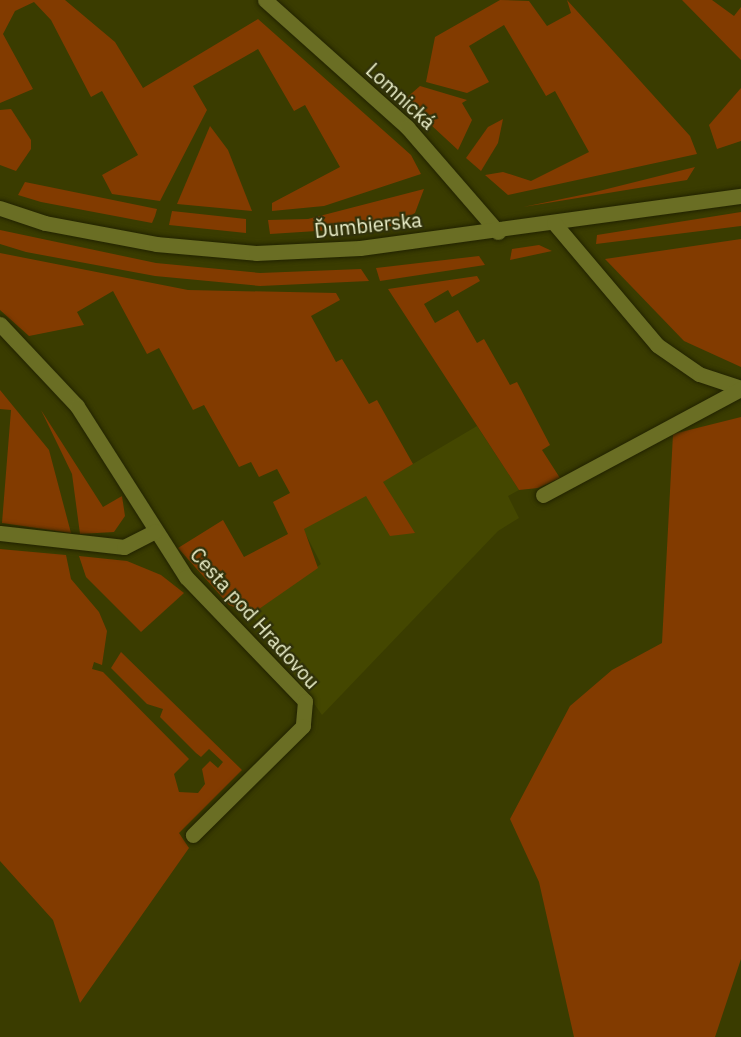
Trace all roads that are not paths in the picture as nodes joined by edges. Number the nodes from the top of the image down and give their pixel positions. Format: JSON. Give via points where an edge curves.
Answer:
{"nodes":[{"id":1,"x":265,"y":0,"type":"edge"},
{"id":2,"x":741,"y":196,"type":"edge"},
{"id":3,"x":0,"y":208,"type":"edge"},
{"id":4,"x":554,"y":223,"type":"junction"},
{"id":5,"x":498,"y":232,"type":"junction"},
{"id":6,"x":0,"y":324,"type":"edge"},
{"id":7,"x":741,"y":389,"type":"edge"},
{"id":8,"x":543,"y":495,"type":"dead end"},
{"id":9,"x":155,"y":531,"type":"junction"},
{"id":10,"x":0,"y":533,"type":"edge"},
{"id":11,"x":193,"y":835,"type":"dead end"}],
"edges":[{"from":1,"to":5,"type":"street","name":"Lomnická","via":[[406,127]]},
{"from":2,"to":4,"type":"street","name":"Ďumbierska"},
{"from":3,"to":5,"type":"street","name":"Ďumbierska","via":[[45,224],[133,240],[256,253],[334,251]]},
{"from":4,"to":5,"type":"street","name":"Ďumbierska"},
{"from":4,"to":7,"type":"street","via":[[657,345],[699,374]]},
{"from":6,"to":9,"type":"street","name":"Cesta pod Hradovou","via":[[77,406]]},
{"from":7,"to":8,"type":"street"},
{"from":9,"to":10,"type":"street","via":[[124,547]]},
{"from":9,"to":11,"type":"street","name":"Cesta pod Hradovou","via":[[186,577],[257,646],[308,710],[303,726]]}]}
